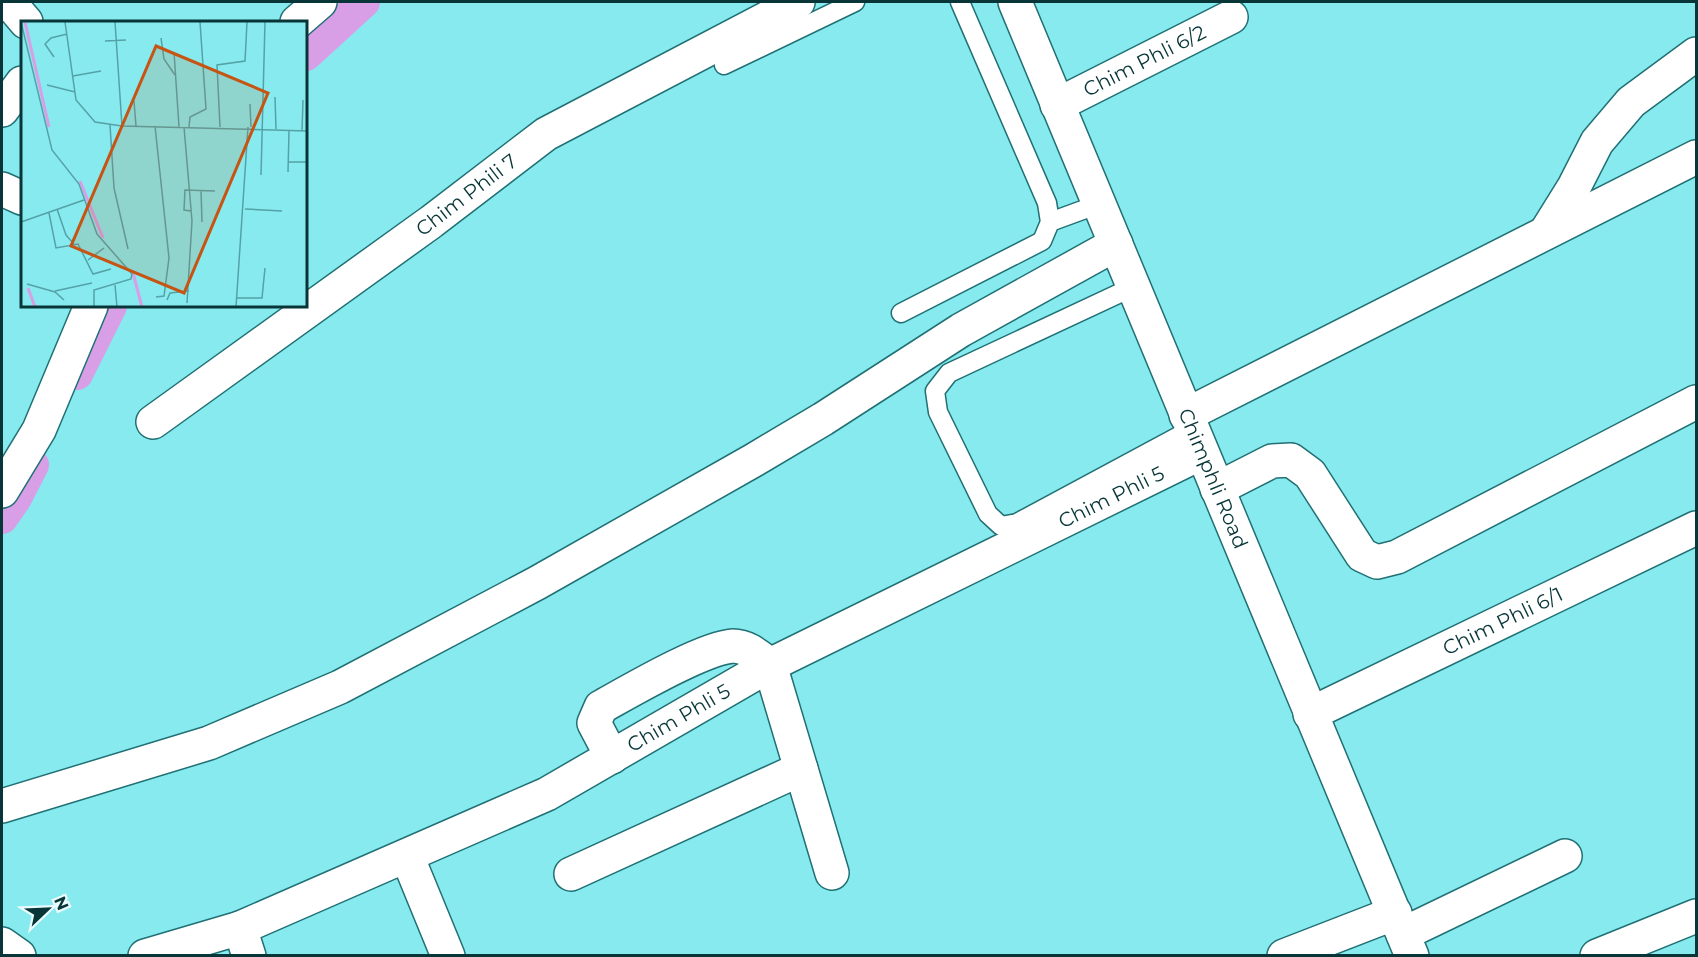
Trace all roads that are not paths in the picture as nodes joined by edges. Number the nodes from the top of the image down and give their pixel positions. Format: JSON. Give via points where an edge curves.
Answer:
{"nodes":[{"id":1,"x":320,"y":2,"type":"edge"},
{"id":2,"x":798,"y":2,"type":"edge"},
{"id":3,"x":855,"y":2,"type":"edge"},
{"id":4,"x":960,"y":2,"type":"edge"},
{"id":5,"x":1015,"y":2,"type":"edge"},
{"id":6,"x":1231,"y":17,"type":"dead end"},
{"id":7,"x":298,"y":21,"type":"edge"},
{"id":8,"x":1696,"y":54,"type":"edge"},
{"id":9,"x":724,"y":65,"type":"dead end"},
{"id":10,"x":21,"y":84,"type":"edge"},
{"id":11,"x":1057,"y":105,"type":"junction"},
{"id":12,"x":2,"y":110,"type":"edge"},
{"id":13,"x":1696,"y":157,"type":"edge"},
{"id":14,"x":2,"y":189,"type":"edge"},
{"id":15,"x":21,"y":198,"type":"edge"},
{"id":16,"x":1098,"y":204,"type":"junction"},
{"id":17,"x":1050,"y":222,"type":"junction"},
{"id":18,"x":1545,"y":234,"type":"junction"},
{"id":19,"x":1116,"y":244,"type":"junction"},
{"id":20,"x":1135,"y":286,"type":"junction"},
{"id":21,"x":90,"y":308,"type":"edge"},
{"id":22,"x":901,"y":313,"type":"dead end"},
{"id":23,"x":1696,"y":402,"type":"edge"},
{"id":24,"x":153,"y":422,"type":"dead end"},
{"id":25,"x":1193,"y":432,"type":"junction"},
{"id":26,"x":1217,"y":489,"type":"junction"},
{"id":27,"x":2,"y":491,"type":"edge"},
{"id":28,"x":1696,"y":528,"type":"edge"},
{"id":29,"x":770,"y":665,"type":"junction"},
{"id":30,"x":1310,"y":714,"type":"junction"},
{"id":31,"x":612,"y":757,"type":"junction"},
{"id":32,"x":801,"y":769,"type":"junction"},
{"id":33,"x":2,"y":806,"type":"edge"},
{"id":34,"x":406,"y":856,"type":"junction"},
{"id":35,"x":1565,"y":856,"type":"dead end"},
{"id":36,"x":832,"y":873,"type":"dead end"},
{"id":37,"x":571,"y":874,"type":"dead end"},
{"id":38,"x":1696,"y":916,"type":"edge"},
{"id":39,"x":1403,"y":934,"type":"edge"},
{"id":40,"x":244,"y":942,"type":"edge"},
{"id":41,"x":2,"y":944,"type":"edge"},
{"id":42,"x":20,"y":956,"type":"edge"},
{"id":43,"x":145,"y":956,"type":"edge"},
{"id":44,"x":448,"y":956,"type":"edge"},
{"id":45,"x":1284,"y":956,"type":"edge"},
{"id":46,"x":1597,"y":956,"type":"edge"}],
"edges":[{"from":1,"to":7,"type":"street"},
{"from":2,"to":24,"type":"street","name":"Chim Phili 7","via":[[546,134],[431,222]]},
{"from":3,"to":9,"type":"lane"},
{"from":4,"to":17,"type":"lane","via":[[1047,203]]},
{"from":5,"to":11,"type":"street","name":"Chimphli Road"},
{"from":6,"to":11,"type":"street","name":"Chim Phli 6/2"},
{"from":8,"to":18,"type":"street","via":[[1631,102],[1597,142]]},
{"from":10,"to":12,"type":"street"},
{"from":11,"to":16,"type":"street","name":"Chimphli Road"},
{"from":13,"to":18,"type":"street","name":"Chim Phli 5"},
{"from":14,"to":15,"type":"street"},
{"from":16,"to":17,"type":"lane"},
{"from":16,"to":19,"type":"street","name":"Chimphli Road"},
{"from":17,"to":22,"type":"lane","via":[[1042,241]]},
{"from":18,"to":25,"type":"street","name":"Chim Phli 5"},
{"from":19,"to":20,"type":"street","name":"Chimphli Road"},
{"from":19,"to":33,"type":"street","via":[[961,330],[754,460],[537,583],[340,687],[209,743]]},
{"from":20,"to":25,"type":"street","name":"Chimphli Road"},
{"from":20,"to":25,"type":"lane","via":[[949,373],[935,391],[938,412],[988,514],[1001,526],[1017,523]]},
{"from":21,"to":27,"type":"street","via":[[39,430]]},
{"from":23,"to":26,"type":"street","via":[[1397,556],[1377,562],[1362,555],[1310,474],[1291,460],[1272,461]]},
{"from":25,"to":26,"type":"street","name":"Chimphli Road"},
{"from":25,"to":29,"type":"street","name":"Chim Phli 5"},
{"from":26,"to":30,"type":"street","name":"Chimphli Road"},
{"from":28,"to":30,"type":"street","name":"Chim Phli 6/1"},
{"from":29,"to":31,"type":"street","name":"Chim Phli 5"},
{"from":29,"to":31,"type":"street","via":[[751,650],[734,646],[708,653],[601,707],[594,723]]},
{"from":29,"to":32,"type":"street"},
{"from":30,"to":39,"type":"street","name":"Chimphli Road"},
{"from":31,"to":34,"type":"street","name":"Chim Phli 5","via":[[547,794]]},
{"from":32,"to":36,"type":"street"},
{"from":32,"to":37,"type":"street"},
{"from":34,"to":40,"type":"street","name":"Chim Phli 5"},
{"from":34,"to":44,"type":"street"},
{"from":35,"to":39,"type":"street"},
{"from":38,"to":46,"type":"street"},
{"from":39,"to":45,"type":"street"},
{"from":40,"to":43,"type":"street","name":"Chim Phli 5"},
{"from":41,"to":42,"type":"street"}]}
